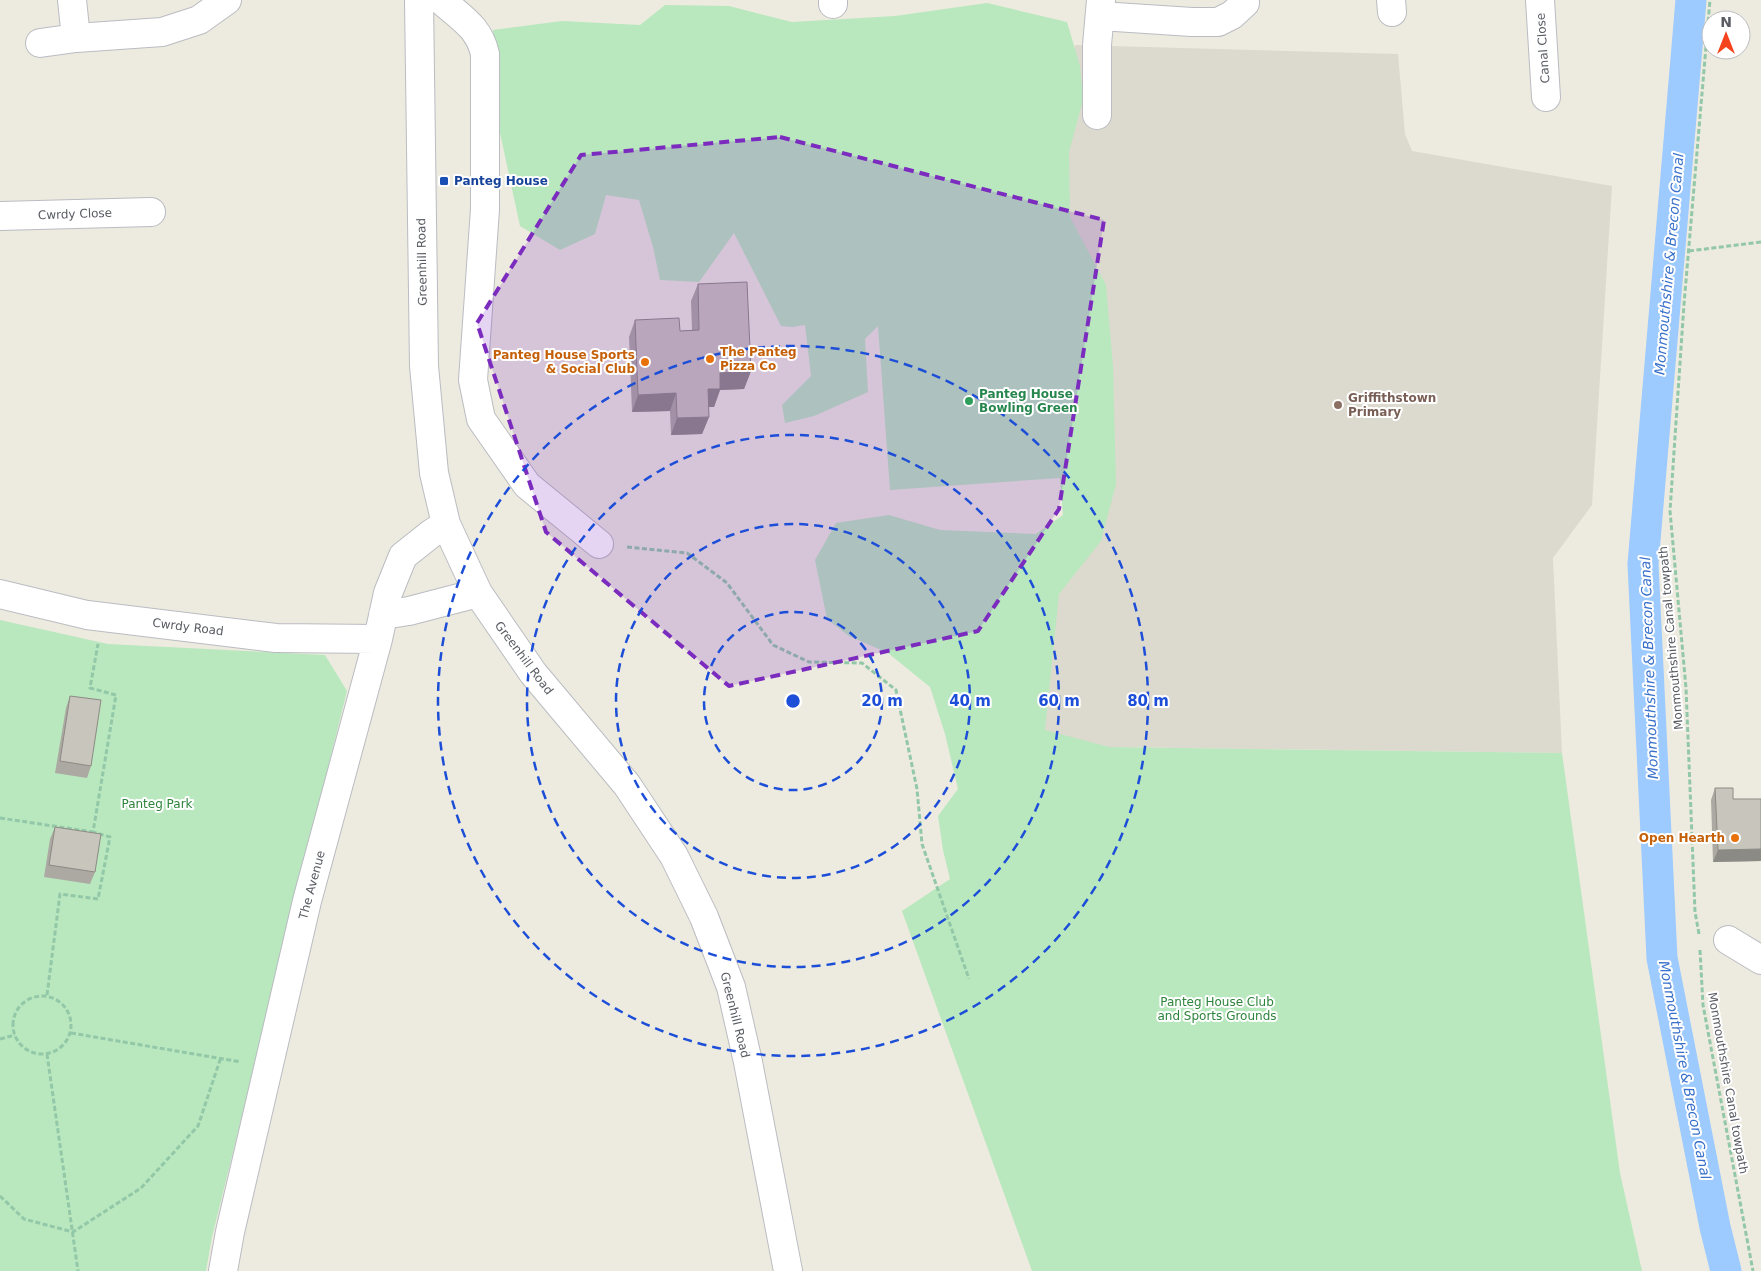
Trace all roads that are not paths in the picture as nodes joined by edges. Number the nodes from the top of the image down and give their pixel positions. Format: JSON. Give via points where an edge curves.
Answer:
{"nodes":[{"id":1,"x":72,"y":0,"type":"edge"},
{"id":2,"x":227,"y":0,"type":"edge"},
{"id":3,"x":418,"y":0,"type":"edge"},
{"id":4,"x":441,"y":0,"type":"edge"},
{"id":5,"x":1246,"y":0,"type":"edge"},
{"id":6,"x":1540,"y":0,"type":"edge"},
{"id":7,"x":1100,"y":8,"type":"edge"},
{"id":8,"x":76,"y":38,"type":"junction"},
{"id":9,"x":40,"y":43,"type":"dead end"},
{"id":10,"x":1546,"y":97,"type":"dead end"},
{"id":11,"x":1097,"y":115,"type":"dead end"},
{"id":12,"x":151,"y":212,"type":"dead end"},
{"id":13,"x":0,"y":216,"type":"edge"},
{"id":14,"x":446,"y":524,"type":"junction"},
{"id":15,"x":600,"y":544,"type":"road end"},
{"id":16,"x":478,"y":593,"type":"junction"},
{"id":17,"x":0,"y":594,"type":"edge"},
{"id":18,"x":381,"y":627,"type":"junction"},
{"id":19,"x":1728,"y":940,"type":"dead end"},
{"id":20,"x":1761,"y":960,"type":"edge"},
{"id":21,"x":223,"y":1271,"type":"edge"},
{"id":22,"x":788,"y":1271,"type":"edge"}],
"edges":[{"from":1,"to":8,"type":"street"},
{"from":2,"to":8,"type":"street","via":[[199,20],[162,32]]},
{"from":3,"to":14,"type":"street","name":"Greenhill Road","via":[[424,366],[434,473]]},
{"from":4,"to":15,"type":"street","via":[[477,32],[485,54],[485,209],[473,380],[482,419],[526,485]]},
{"from":5,"to":7,"type":"street","via":[[1232,15],[1218,22],[1192,22]]},
{"from":6,"to":10,"type":"street","name":"Canal Close"},
{"from":7,"to":11,"type":"street"},
{"from":8,"to":9,"type":"street"},
{"from":12,"to":13,"type":"street","name":"Cwrdy Close"},
{"from":14,"to":16,"type":"street","name":"Greenhill Road"},
{"from":14,"to":18,"type":"street","name":"The Avenue","via":[[403,556],[388,593]]},
{"from":16,"to":18,"type":"street","name":"Cwrdy Road","via":[[408,611]]},
{"from":16,"to":22,"type":"street","name":"Greenhill Road","via":[[533,673],[627,785],[674,856],[704,917],[731,987]]},
{"from":17,"to":18,"type":"street","name":"Cwrdy Road","via":[[87,615],[276,638]]},
{"from":18,"to":21,"type":"street","name":"The Avenue","via":[[307,901]]},
{"from":19,"to":20,"type":"street"}]}
